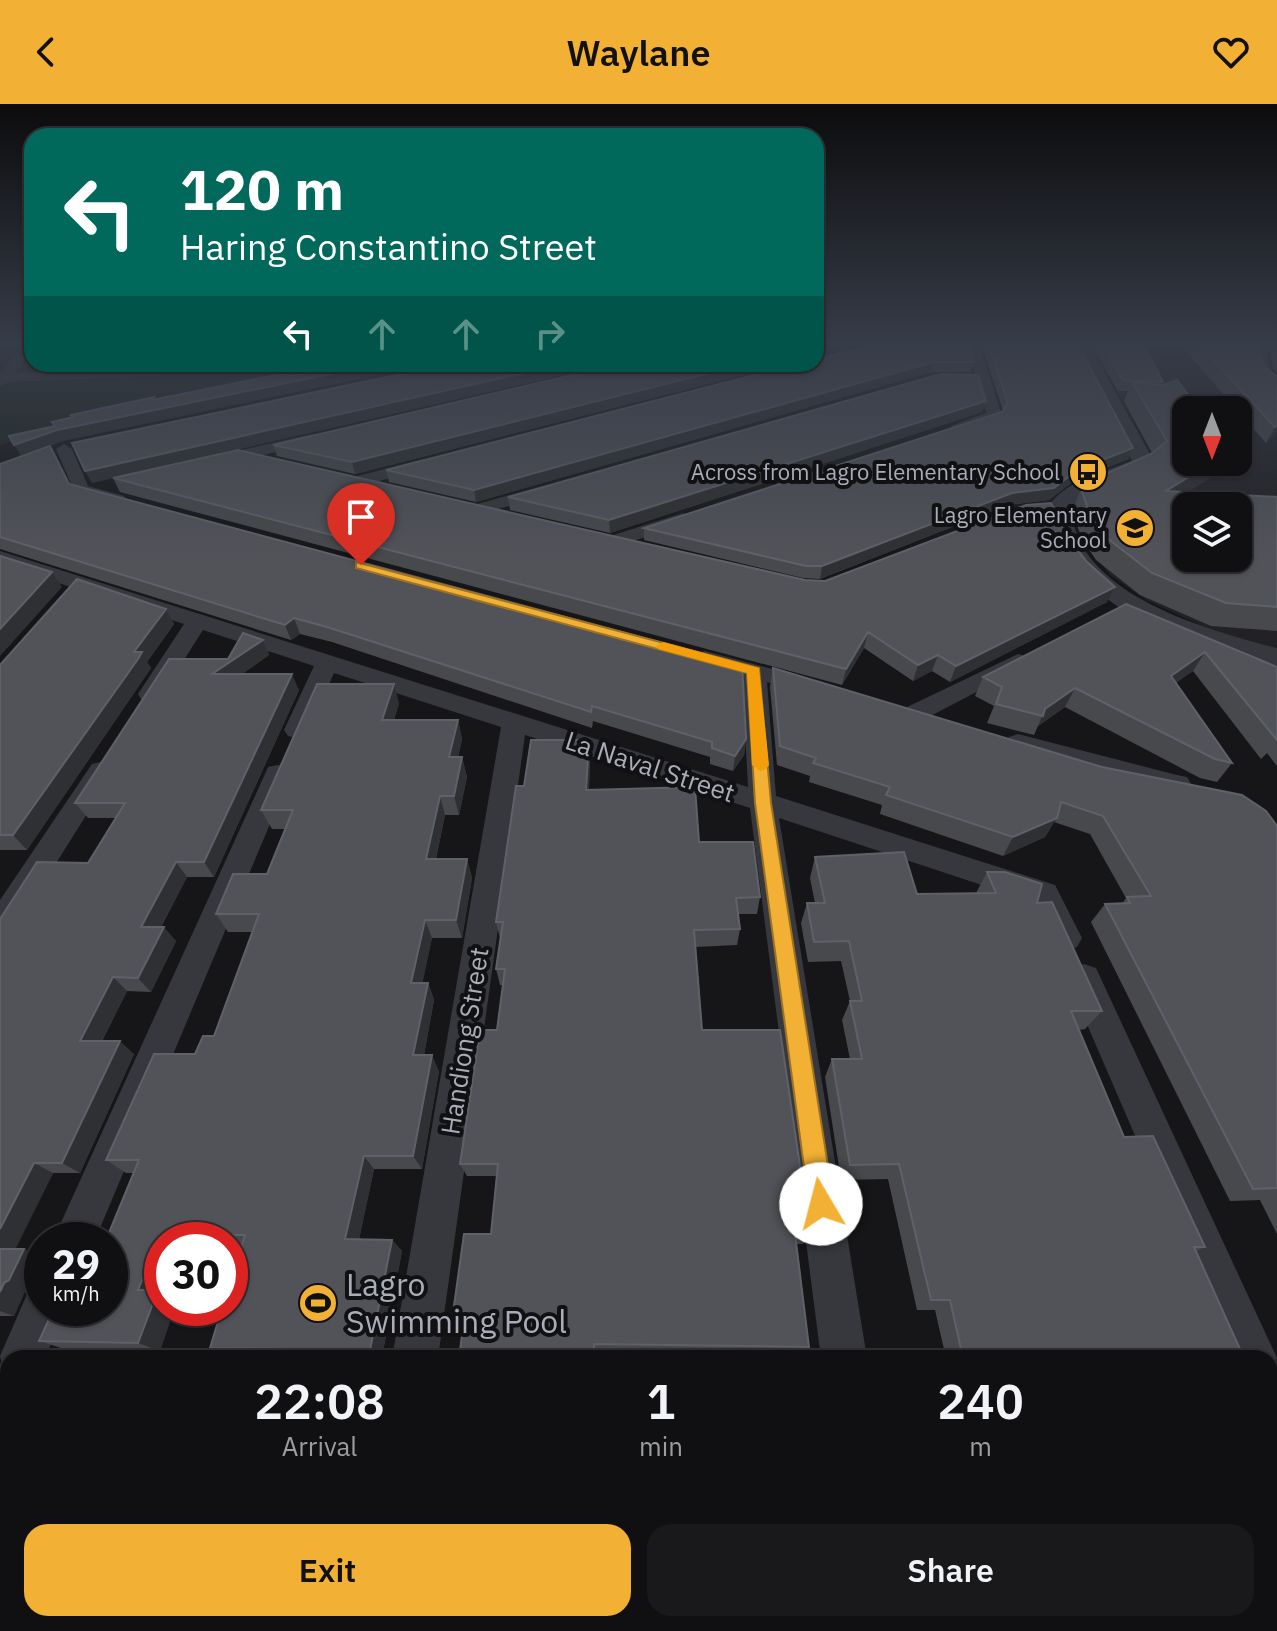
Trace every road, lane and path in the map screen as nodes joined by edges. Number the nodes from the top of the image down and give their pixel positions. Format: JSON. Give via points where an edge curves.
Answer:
{"nodes":[{"id":1,"x":993,"y":412,"type":"edge"},
{"id":2,"x":1117,"y":412,"type":"edge"},
{"id":3,"x":333,"y":434,"type":"edge"},
{"id":4,"x":943,"y":434,"type":"edge"},
{"id":5,"x":64,"y":450,"type":"dead end"},
{"id":6,"x":240,"y":455,"type":"junction"},
{"id":7,"x":444,"y":459,"type":"edge"},
{"id":8,"x":195,"y":466,"type":"edge"},
{"id":9,"x":282,"y":466,"type":"edge"},
{"id":10,"x":119,"y":484,"type":"edge"},
{"id":11,"x":567,"y":484,"type":"edge"},
{"id":12,"x":89,"y":492,"type":"junction"},
{"id":13,"x":398,"y":493,"type":"edge"},
{"id":14,"x":134,"y":504,"type":"edge"},
{"id":15,"x":702,"y":513,"type":"edge"},
{"id":16,"x":521,"y":521,"type":"edge"},
{"id":17,"x":641,"y":549,"type":"edge"},
{"id":18,"x":0,"y":557,"type":"edge"},
{"id":19,"x":81,"y":583,"type":"junction"},
{"id":20,"x":1130,"y":603,"type":"junction"},
{"id":21,"x":61,"y":606,"type":"edge"},
{"id":22,"x":1103,"y":617,"type":"edge"},
{"id":23,"x":197,"y":621,"type":"junction"},
{"id":24,"x":678,"y":650,"type":"edge"},
{"id":25,"x":1035,"y":652,"type":"edge"},
{"id":26,"x":1277,"y":657,"type":"edge"},
{"id":27,"x":327,"y":662,"type":"junction"},
{"id":28,"x":754,"y":671,"type":"junction"},
{"id":29,"x":826,"y":691,"type":"edge"},
{"id":30,"x":883,"y":707,"type":"edge"},
{"id":31,"x":137,"y":714,"type":"edge"},
{"id":32,"x":912,"y":715,"type":"junction"},
{"id":33,"x":514,"y":723,"type":"junction"},
{"id":34,"x":942,"y":723,"type":"edge"},
{"id":35,"x":1001,"y":739,"type":"edge"},
{"id":36,"x":111,"y":754,"type":"edge"},
{"id":37,"x":1194,"y":789,"type":"edge"},
{"id":38,"x":763,"y":803,"type":"junction"},
{"id":39,"x":0,"y":926,"type":"edge"},
{"id":40,"x":82,"y":1222,"type":"edge"},
{"id":41,"x":36,"y":1326,"type":"edge"},
{"id":42,"x":26,"y":1350,"type":"edge"},
{"id":43,"x":416,"y":1350,"type":"edge"},
{"id":44,"x":843,"y":1350,"type":"edge"},
{"id":45,"x":1250,"y":1350,"type":"edge"}],
"edges":[{"from":1,"to":4,"type":"street"},
{"from":2,"to":20,"type":"street","via":[[1143,461],[1140,466],[1078,489],[1046,509],[1073,553]]},
{"from":3,"to":6,"type":"street"},
{"from":5,"to":12,"type":"street","via":[[81,489]]},
{"from":6,"to":8,"type":"street"},
{"from":6,"to":9,"type":"street"},
{"from":7,"to":13,"type":"street","via":[[345,481]]},
{"from":10,"to":12,"type":"street"},
{"from":11,"to":16,"type":"street","via":[[468,508]]},
{"from":12,"to":14,"type":"street"},
{"from":15,"to":17,"type":"street","via":[[604,541]]},
{"from":18,"to":19,"type":"street","name":"La Naval Street"},
{"from":19,"to":21,"type":"street"},
{"from":19,"to":23,"type":"street","name":"La Naval Street"},
{"from":20,"to":22,"type":"street"},
{"from":20,"to":26,"type":"street","via":[[1176,626]]},
{"from":23,"to":27,"type":"street","name":"La Naval Street"},
{"from":23,"to":31,"type":"street"},
{"from":24,"to":28,"type":"street"},
{"from":25,"to":32,"type":"street"},
{"from":27,"to":33,"type":"street","name":"La Naval Street"},
{"from":27,"to":40,"type":"street"},
{"from":28,"to":29,"type":"street"},
{"from":28,"to":38,"type":"street"},
{"from":30,"to":32,"type":"street"},
{"from":32,"to":34,"type":"street"},
{"from":33,"to":38,"type":"street","name":"La Naval Street"},
{"from":33,"to":43,"type":"street","name":"Handiong Street"},
{"from":35,"to":37,"type":"street"},
{"from":36,"to":39,"type":"street"},
{"from":38,"to":44,"type":"street"},
{"from":38,"to":45,"type":"street","name":"La Naval Street","via":[[1044,894]]},
{"from":41,"to":42,"type":"street"}]}
